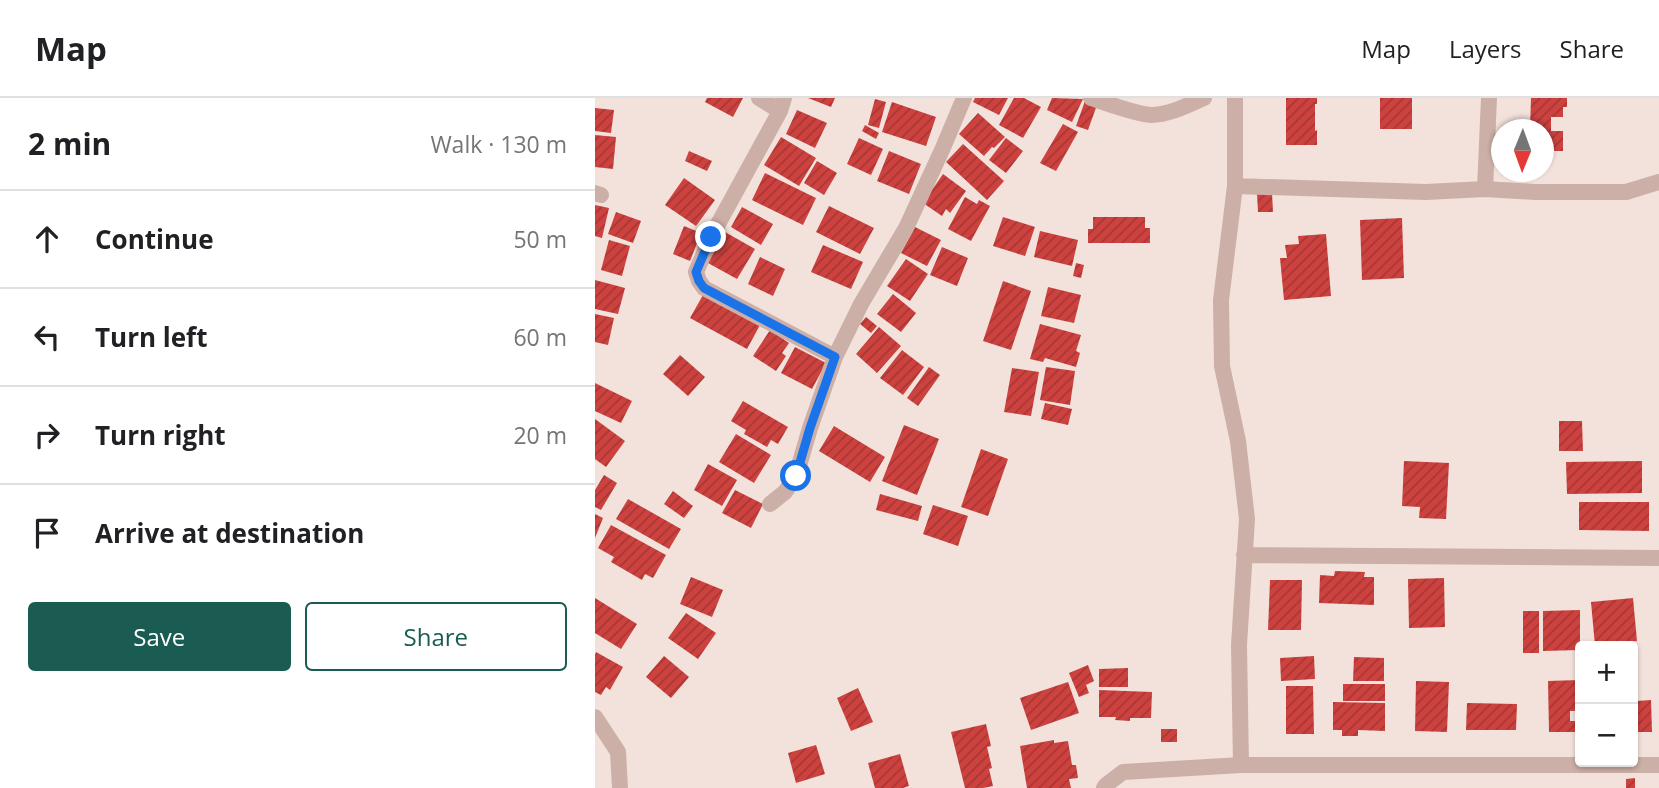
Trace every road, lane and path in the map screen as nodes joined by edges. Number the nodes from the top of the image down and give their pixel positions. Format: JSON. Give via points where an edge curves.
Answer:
{"nodes":[{"id":1,"x":759,"y":98,"type":"edge"},
{"id":2,"x":964,"y":98,"type":"edge"},
{"id":3,"x":1091,"y":98,"type":"edge"},
{"id":4,"x":1204,"y":98,"type":"edge"},
{"id":5,"x":1235,"y":98,"type":"edge"},
{"id":6,"x":1489,"y":98,"type":"edge"},
{"id":7,"x":782,"y":105,"type":"edge"},
{"id":8,"x":1659,"y":182,"type":"edge"},
{"id":9,"x":1235,"y":186,"type":"junction"},
{"id":10,"x":1485,"y":188,"type":"junction"},
{"id":11,"x":835,"y":357,"type":"junction"},
{"id":12,"x":770,"y":504,"type":"dead end"},
{"id":13,"x":1244,"y":555,"type":"junction"},
{"id":14,"x":1659,"y":558,"type":"edge"},
{"id":15,"x":595,"y":718,"type":"edge"},
{"id":16,"x":1241,"y":765,"type":"junction"},
{"id":17,"x":1659,"y":765,"type":"edge"},
{"id":18,"x":620,"y":788,"type":"edge"},
{"id":19,"x":1104,"y":788,"type":"edge"}],
"edges":[{"from":1,"to":7,"type":"street"},
{"from":2,"to":11,"type":"street","via":[[906,228]]},
{"from":3,"to":4,"type":"street","via":[[1150,115]]},
{"from":5,"to":9,"type":"street"},
{"from":6,"to":10,"type":"street"},
{"from":7,"to":11,"type":"street","via":[[696,272],[704,288]]},
{"from":8,"to":10,"type":"street","via":[[1626,191]]},
{"from":9,"to":10,"type":"street","via":[[1426,192]]},
{"from":9,"to":13,"type":"street","via":[[1221,300],[1222,366],[1238,442],[1247,519]]},
{"from":11,"to":12,"type":"street","via":[[796,476]]},
{"from":13,"to":14,"type":"street"},
{"from":13,"to":16,"type":"street","via":[[1239,645]]},
{"from":15,"to":18,"type":"street","via":[[618,752]]},
{"from":16,"to":17,"type":"street"},
{"from":16,"to":19,"type":"street","via":[[1123,772]]}]}
